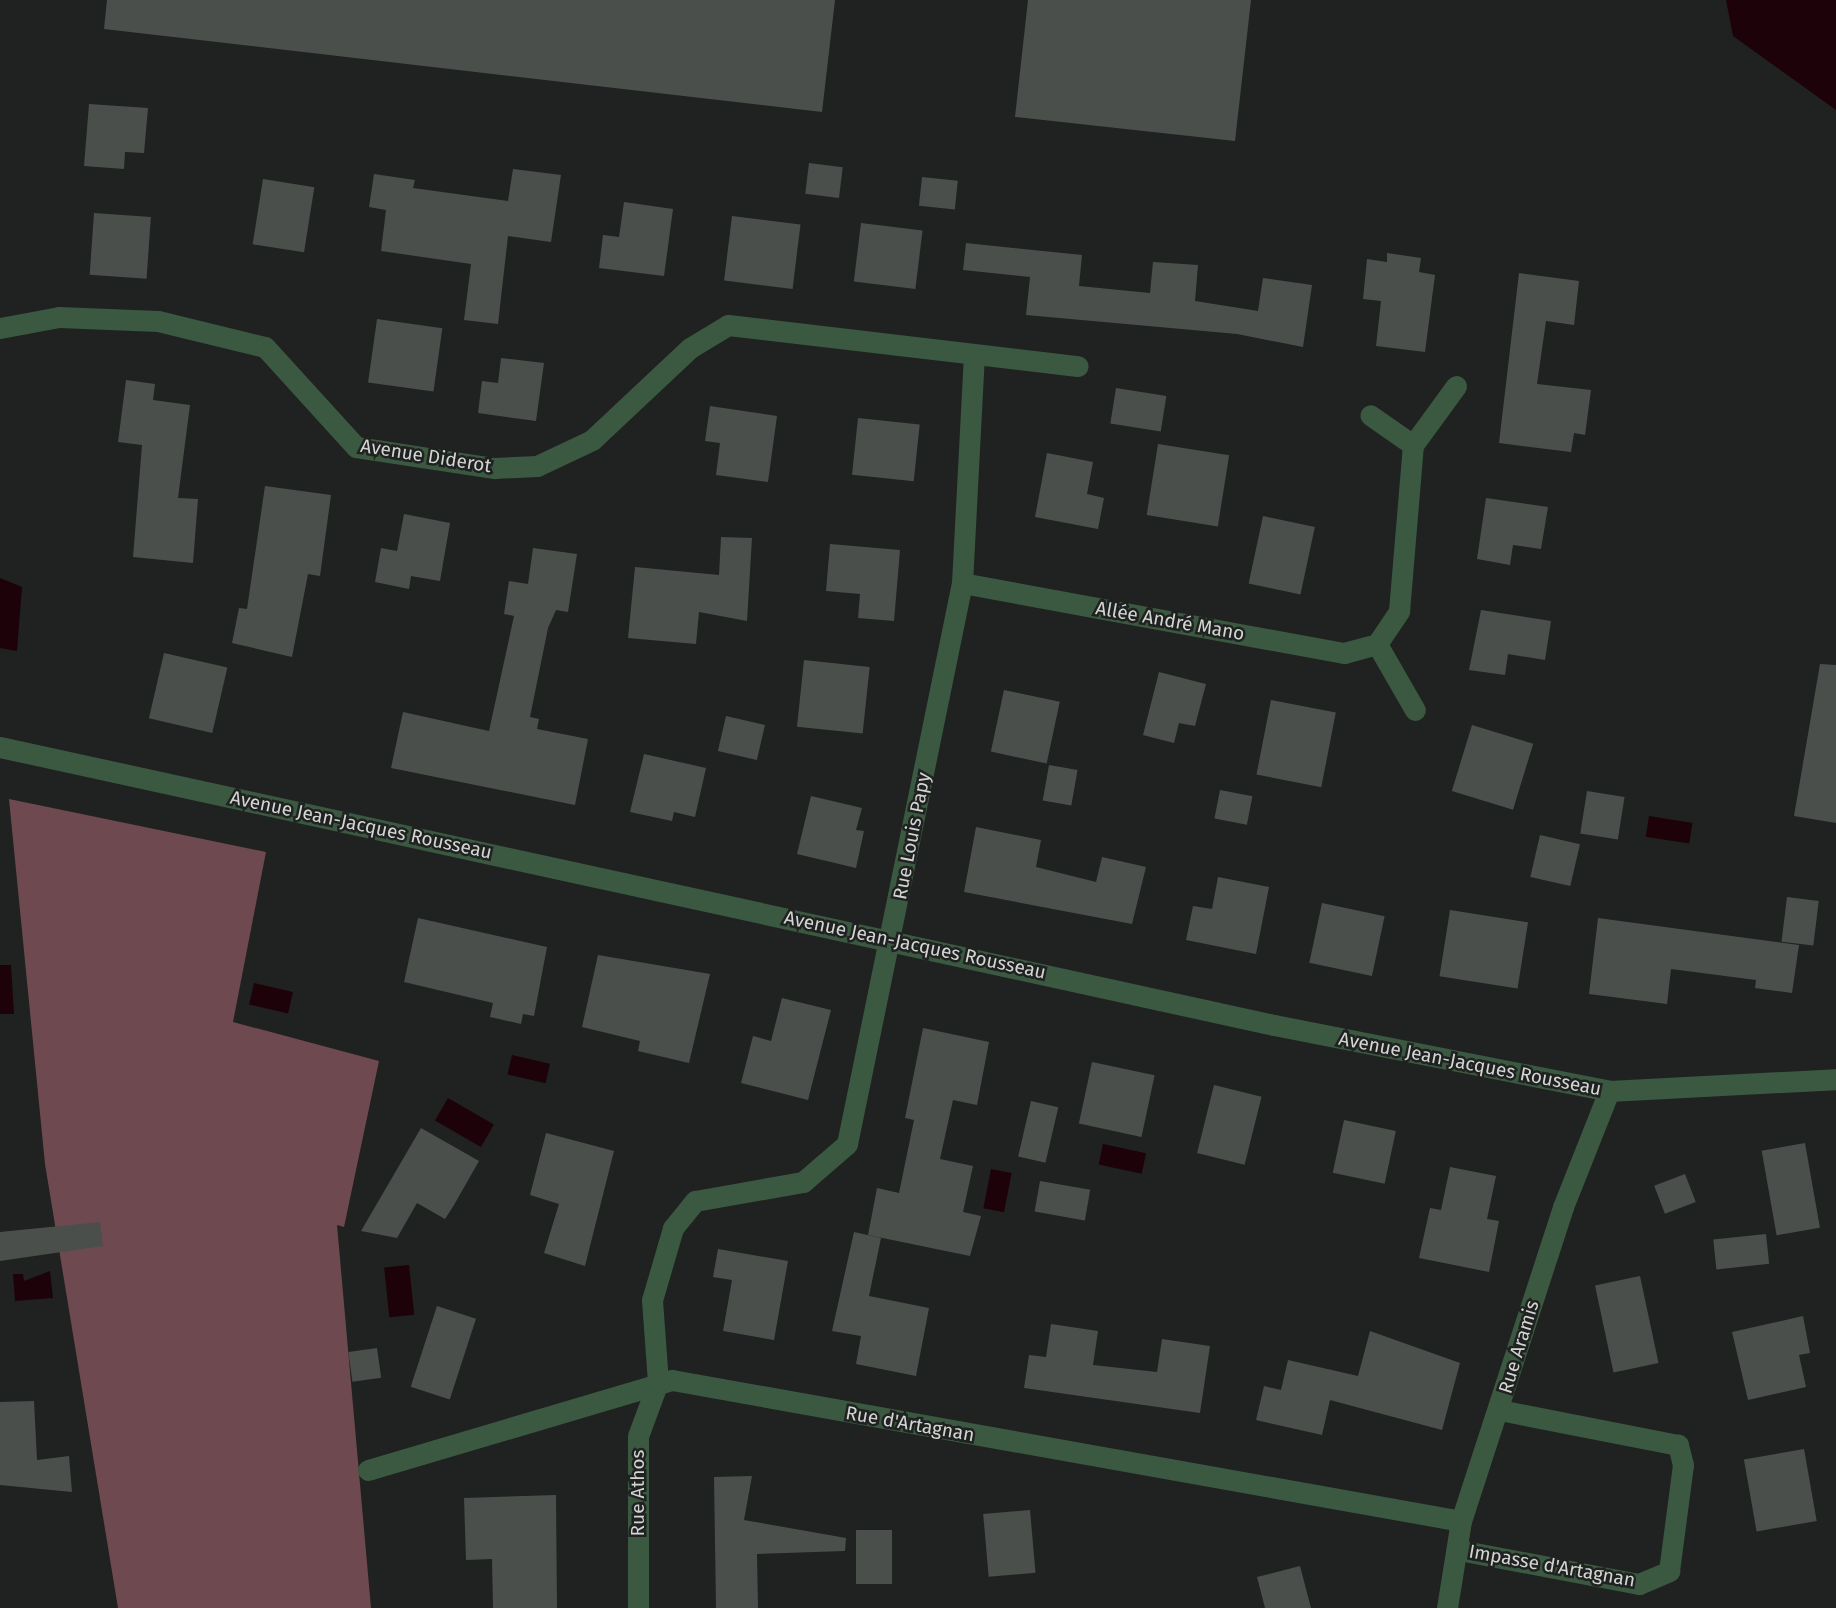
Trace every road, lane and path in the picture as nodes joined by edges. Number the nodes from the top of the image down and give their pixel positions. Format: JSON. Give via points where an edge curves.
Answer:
{"nodes":[{"id":1,"x":0,"y":328,"type":"edge"},
{"id":2,"x":974,"y":356,"type":"junction"},
{"id":3,"x":1078,"y":366,"type":"dead end"},
{"id":4,"x":1455,"y":386,"type":"dead end"},
{"id":5,"x":1370,"y":415,"type":"dead end"},
{"id":6,"x":1413,"y":445,"type":"junction"},
{"id":7,"x":962,"y":583,"type":"junction"},
{"id":8,"x":1377,"y":643,"type":"junction"},
{"id":9,"x":1415,"y":710,"type":"dead end"},
{"id":10,"x":0,"y":747,"type":"edge"},
{"id":11,"x":892,"y":939,"type":"junction"},
{"id":12,"x":1836,"y":1079,"type":"edge"},
{"id":13,"x":1609,"y":1091,"type":"junction"},
{"id":14,"x":658,"y":1382,"type":"junction"},
{"id":15,"x":1499,"y":1410,"type":"junction"},
{"id":16,"x":368,"y":1470,"type":"dead end"},
{"id":17,"x":1461,"y":1521,"type":"junction"},
{"id":18,"x":1459,"y":1550,"type":"junction"},
{"id":19,"x":638,"y":1608,"type":"edge"},
{"id":20,"x":1447,"y":1608,"type":"edge"}],
"edges":[{"from":1,"to":2,"type":"street","name":"Avenue Diderot","via":[[59,317],[158,321],[265,348],[356,447],[494,468],[537,466],[592,440],[690,348],[728,325]]},
{"from":2,"to":3,"type":"street"},
{"from":2,"to":7,"type":"street","name":"Rue Louis Papy"},
{"from":4,"to":6,"type":"street"},
{"from":5,"to":6,"type":"street"},
{"from":6,"to":8,"type":"street","via":[[1399,611]]},
{"from":7,"to":8,"type":"street","name":"Allée André Mano","via":[[1344,653]]},
{"from":7,"to":11,"type":"street","name":"Rue Louis Papy"},
{"from":8,"to":9,"type":"street"},
{"from":10,"to":11,"type":"street","name":"Avenue Jean-Jacques Rousseau"},
{"from":11,"to":13,"type":"street","name":"Avenue Jean-Jacques Rousseau"},
{"from":11,"to":14,"type":"street","name":"Rue Louis Papy","via":[[847,1144],[803,1182],[695,1201],[673,1228],[652,1300]]},
{"from":12,"to":13,"type":"street","name":"Avenue Jean-Jacques Rousseau"},
{"from":13,"to":15,"type":"street","name":"Rue Aramis","via":[[1563,1207]]},
{"from":14,"to":16,"type":"street","name":"Rue d'Artagnan"},
{"from":14,"to":17,"type":"street","name":"Rue d'Artagnan"},
{"from":14,"to":19,"type":"street","name":"Rue Athos","via":[[638,1436]]},
{"from":15,"to":17,"type":"street","name":"Rue Aramis"},
{"from":15,"to":18,"type":"street","name":"Impasse d'Artagnan","via":[[1678,1445],[1683,1465],[1669,1571],[1639,1584]]},
{"from":17,"to":18,"type":"street","name":"Rue Aramis"},
{"from":18,"to":20,"type":"street","name":"Rue Aramis"}]}
